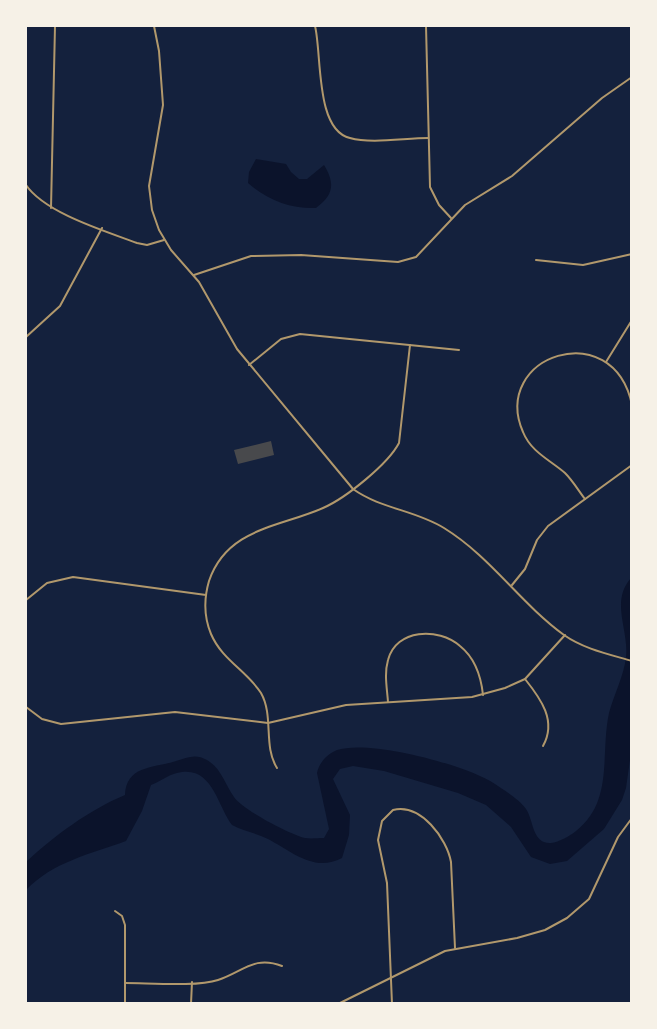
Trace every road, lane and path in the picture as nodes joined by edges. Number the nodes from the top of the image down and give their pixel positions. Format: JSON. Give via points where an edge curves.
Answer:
{"nodes":[{"id":1,"x":55,"y":26,"type":"edge"},
{"id":2,"x":154,"y":26,"type":"edge"},
{"id":3,"x":315,"y":26,"type":"edge"},
{"id":4,"x":426,"y":26,"type":"edge"},
{"id":5,"x":632,"y":76,"type":"edge"},
{"id":6,"x":428,"y":138,"type":"junction"},
{"id":7,"x":26,"y":185,"type":"edge"},
{"id":8,"x":51,"y":208,"type":"junction"},
{"id":9,"x":451,"y":218,"type":"junction"},
{"id":10,"x":102,"y":228,"type":"junction"},
{"id":11,"x":164,"y":240,"type":"junction"},
{"id":12,"x":632,"y":254,"type":"edge"},
{"id":13,"x":536,"y":261,"type":"dead end"},
{"id":14,"x":194,"y":275,"type":"junction"},
{"id":15,"x":632,"y":320,"type":"edge"},
{"id":16,"x":26,"y":337,"type":"edge"},
{"id":17,"x":410,"y":345,"type":"junction"},
{"id":18,"x":459,"y":350,"type":"dead end"},
{"id":19,"x":606,"y":362,"type":"junction"},
{"id":20,"x":249,"y":365,"type":"junction"},
{"id":21,"x":632,"y":405,"type":"edge"},
{"id":22,"x":632,"y":465,"type":"edge"},
{"id":23,"x":353,"y":489,"type":"junction"},
{"id":24,"x":585,"y":499,"type":"junction"},
{"id":25,"x":512,"y":585,"type":"junction"},
{"id":26,"x":206,"y":595,"type":"junction"},
{"id":27,"x":26,"y":600,"type":"edge"},
{"id":28,"x":564,"y":635,"type":"junction"},
{"id":29,"x":632,"y":661,"type":"edge"},
{"id":30,"x":525,"y":679,"type":"junction"},
{"id":31,"x":483,"y":695,"type":"junction"},
{"id":32,"x":388,"y":702,"type":"junction"},
{"id":33,"x":26,"y":707,"type":"edge"},
{"id":34,"x":268,"y":723,"type":"junction"},
{"id":35,"x":543,"y":746,"type":"dead end"},
{"id":36,"x":278,"y":768,"type":"dead end"},
{"id":37,"x":632,"y":818,"type":"edge"},
{"id":38,"x":115,"y":911,"type":"dead end"},
{"id":39,"x":455,"y":948,"type":"junction"},
{"id":40,"x":282,"y":966,"type":"dead end"},
{"id":41,"x":390,"y":978,"type":"junction"},
{"id":42,"x":192,"y":982,"type":"junction"},
{"id":43,"x":125,"y":983,"type":"junction"},
{"id":44,"x":125,"y":1004,"type":"edge"},
{"id":45,"x":191,"y":1004,"type":"edge"},
{"id":46,"x":338,"y":1004,"type":"edge"},
{"id":47,"x":392,"y":1004,"type":"edge"}],
"edges":[{"from":1,"to":8,"type":"street"},
{"from":2,"to":11,"type":"street","via":[[162,105],[149,186],[152,210]]},
{"from":3,"to":6,"type":"street","via":[[326,112],[335,130],[352,139]]},
{"from":4,"to":6,"type":"street"},
{"from":5,"to":9,"type":"street","via":[[512,176],[473,198]]},
{"from":6,"to":9,"type":"street","via":[[430,187]]},
{"from":7,"to":8,"type":"street"},
{"from":8,"to":10,"type":"street"},
{"from":9,"to":14,"type":"street","via":[[416,257],[407,261],[251,256]]},
{"from":10,"to":11,"type":"street","via":[[142,245]]},
{"from":10,"to":16,"type":"street","via":[[60,306]]},
{"from":11,"to":14,"type":"street"},
{"from":12,"to":13,"type":"street","via":[[583,265]]},
{"from":14,"to":20,"type":"street","via":[[232,343]]},
{"from":15,"to":19,"type":"street"},
{"from":17,"to":18,"type":"street"},
{"from":17,"to":20,"type":"street","via":[[290,335]]},
{"from":17,"to":23,"type":"street","via":[[399,443]]},
{"from":19,"to":21,"type":"street","via":[[622,379]]},
{"from":19,"to":24,"type":"street","via":[[573,352],[547,360],[527,378],[518,404],[520,424],[529,443],[567,475]]},
{"from":20,"to":23,"type":"street"},
{"from":22,"to":24,"type":"street"},
{"from":23,"to":25,"type":"street","via":[[378,505],[415,514],[445,529]]},
{"from":23,"to":26,"type":"street","via":[[326,507],[256,531],[235,543],[216,565]]},
{"from":24,"to":25,"type":"street","via":[[544,529],[525,569]]},
{"from":25,"to":28,"type":"street"},
{"from":26,"to":27,"type":"street","via":[[73,577],[47,584]]},
{"from":26,"to":34,"type":"street","via":[[208,624],[215,642],[261,693]]},
{"from":28,"to":29,"type":"street","via":[[586,647]]},
{"from":28,"to":30,"type":"street"},
{"from":30,"to":31,"type":"street"},
{"from":30,"to":35,"type":"street","via":[[548,717],[549,733]]},
{"from":31,"to":32,"type":"street"},
{"from":31,"to":32,"type":"street","via":[[478,669],[461,646],[444,636],[425,633],[405,638],[391,651],[386,670]]},
{"from":32,"to":34,"type":"street","via":[[346,705]]},
{"from":33,"to":34,"type":"street","via":[[42,719],[61,724],[175,712]]},
{"from":34,"to":36,"type":"street","via":[[272,759]]},
{"from":37,"to":39,"type":"street","via":[[618,837],[594,891],[575,913],[531,934]]},
{"from":38,"to":43,"type":"street","via":[[124,922]]},
{"from":39,"to":41,"type":"street"},
{"from":39,"to":41,"type":"street","via":[[448,849],[420,816],[407,810],[393,810],[382,821],[378,840],[387,883]]},
{"from":40,"to":42,"type":"street","via":[[257,962],[213,982]]},
{"from":41,"to":46,"type":"street"},
{"from":41,"to":47,"type":"street"},
{"from":42,"to":43,"type":"street"},
{"from":42,"to":45,"type":"street"},
{"from":43,"to":44,"type":"street"}]}
